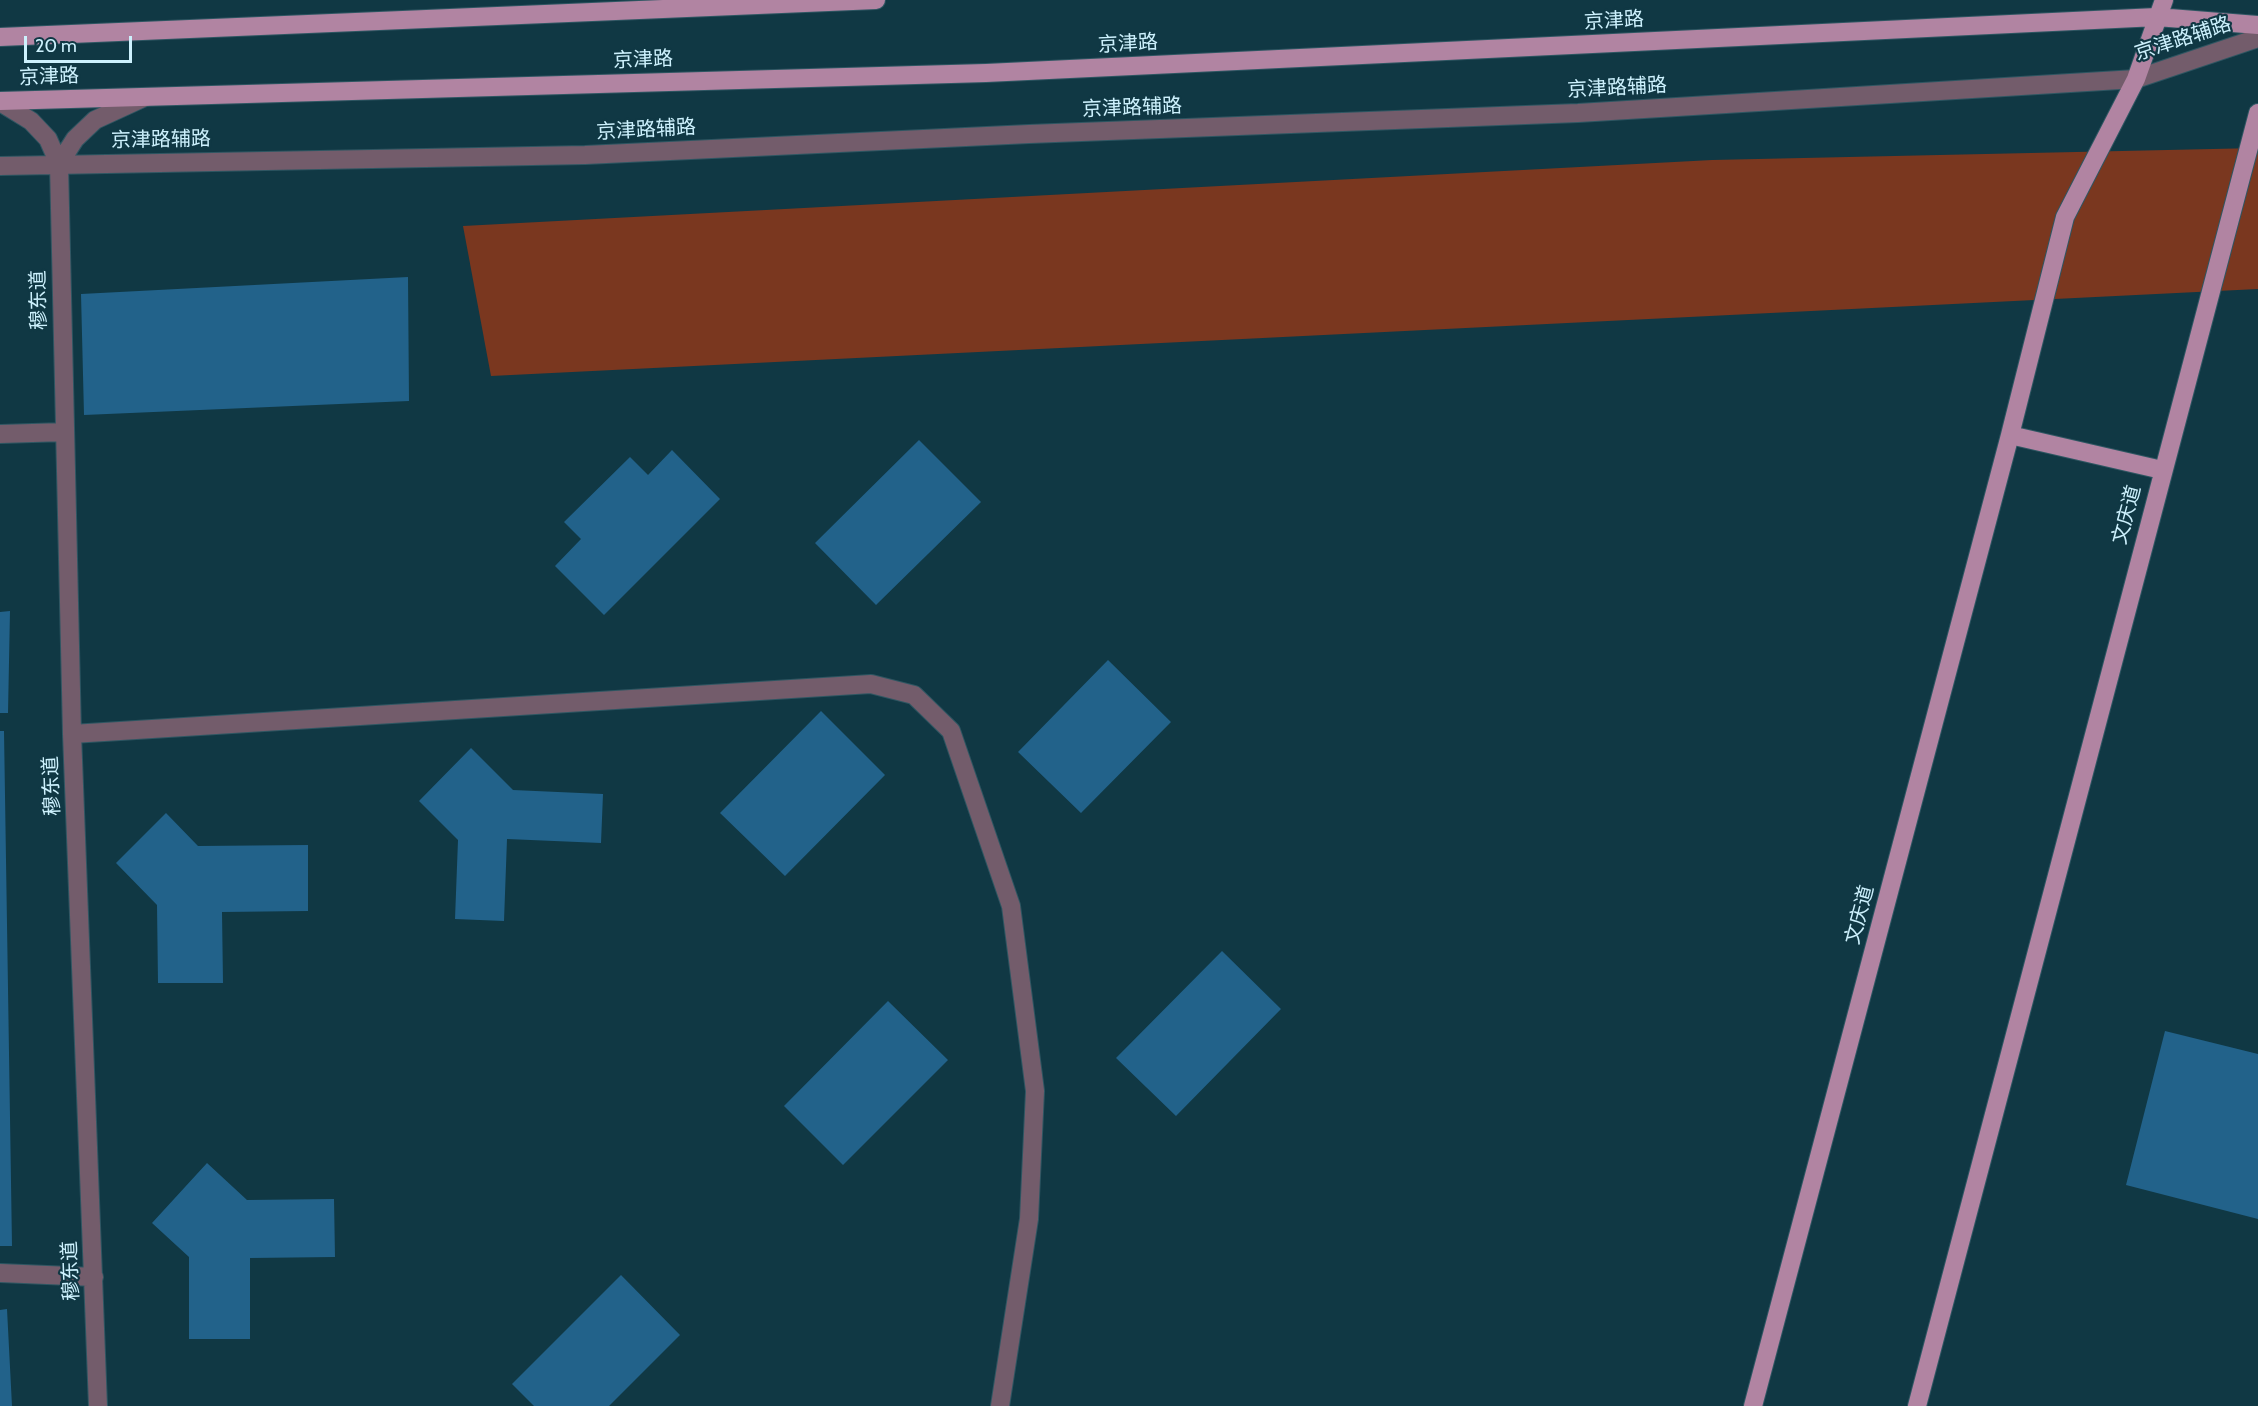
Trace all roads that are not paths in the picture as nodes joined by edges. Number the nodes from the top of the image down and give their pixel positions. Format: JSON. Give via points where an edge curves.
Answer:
{"nodes":[{"id":1,"x":876,"y":0,"type":"edge"},
{"id":2,"x":2164,"y":0,"type":"edge"},
{"id":3,"x":2157,"y":17,"type":"junction"},
{"id":4,"x":2258,"y":25,"type":"edge"},
{"id":5,"x":0,"y":37,"type":"edge"},
{"id":6,"x":2258,"y":38,"type":"edge"},
{"id":7,"x":2136,"y":79,"type":"junction"},
{"id":8,"x":149,"y":96,"type":"junction"},
{"id":9,"x":0,"y":101,"type":"edge"},
{"id":10,"x":2258,"y":113,"type":"edge"},
{"id":11,"x":59,"y":164,"type":"junction"},
{"id":12,"x":0,"y":166,"type":"edge"},
{"id":13,"x":65,"y":432,"type":"junction"},
{"id":14,"x":0,"y":434,"type":"edge"},
{"id":15,"x":2010,"y":435,"type":"junction"},
{"id":16,"x":2162,"y":470,"type":"junction"},
{"id":17,"x":72,"y":734,"type":"junction"},
{"id":18,"x":0,"y":1273,"type":"edge"},
{"id":19,"x":94,"y":1277,"type":"junction"},
{"id":20,"x":98,"y":1406,"type":"edge"},
{"id":21,"x":1000,"y":1406,"type":"edge"},
{"id":22,"x":1753,"y":1406,"type":"edge"},
{"id":23,"x":1917,"y":1406,"type":"edge"}],
"edges":[{"from":1,"to":5,"type":"main road"},
{"from":2,"to":3,"type":"main road","name":"文庆道"},
{"from":3,"to":4,"type":"main road","name":"京津路"},
{"from":3,"to":7,"type":"main road","name":"文庆道"},
{"from":3,"to":8,"type":"main road","name":"京津路","via":[[986,73]]},
{"from":6,"to":7,"type":"street","name":"京津路辅路"},
{"from":7,"to":11,"type":"street","name":"京津路辅路","via":[[1578,113],[585,155]]},
{"from":7,"to":15,"type":"main road","name":"文庆道","via":[[2065,217]]},
{"from":8,"to":9,"type":"main road","name":"京津路"},
{"from":8,"to":11,"type":"street","via":[[95,120],[75,139]]},
{"from":9,"to":11,"type":"street","name":"穆东道","via":[[37,127],[48,139]]},
{"from":10,"to":16,"type":"main road","name":"文庆道"},
{"from":11,"to":12,"type":"street","name":"京津路辅路"},
{"from":11,"to":13,"type":"street","name":"穆东道"},
{"from":13,"to":14,"type":"street"},
{"from":13,"to":17,"type":"street","name":"穆东道"},
{"from":15,"to":16,"type":"main road","name":"文庆道"},
{"from":15,"to":22,"type":"main road","name":"文庆道"},
{"from":16,"to":23,"type":"main road","name":"文庆道"},
{"from":17,"to":19,"type":"street","name":"穆东道"},
{"from":17,"to":21,"type":"street","via":[[871,684],[914,695],[951,731],[1011,906],[1035,1091],[1029,1219]]},
{"from":18,"to":19,"type":"street"},
{"from":19,"to":20,"type":"street","name":"穆东道"}]}
